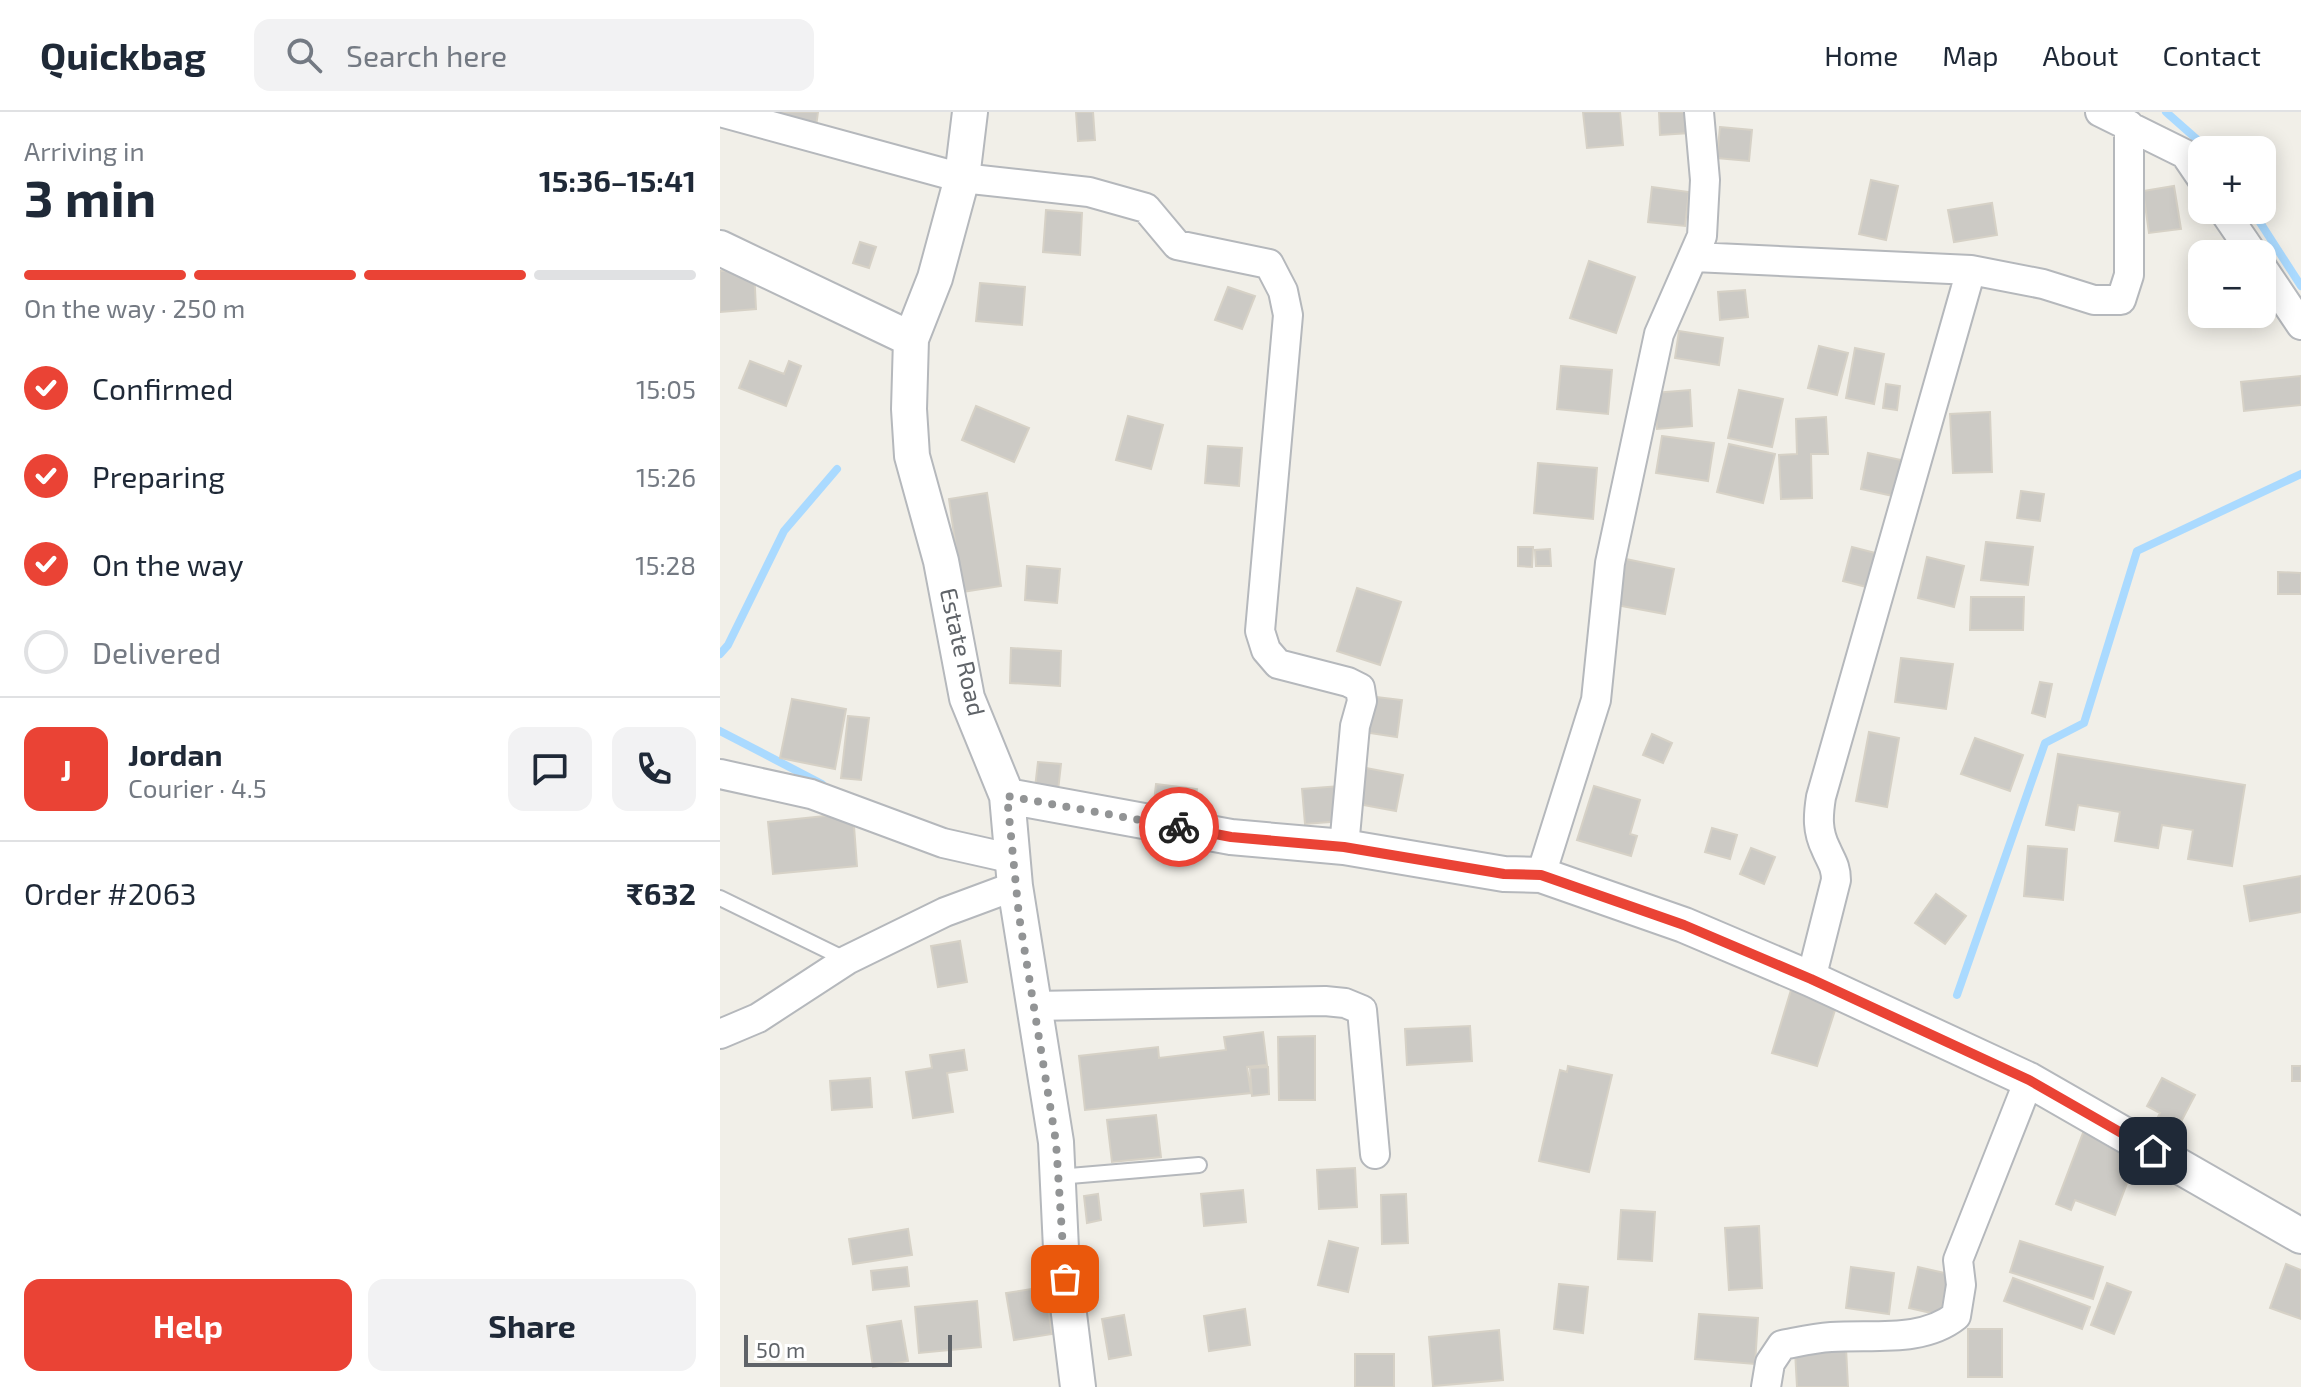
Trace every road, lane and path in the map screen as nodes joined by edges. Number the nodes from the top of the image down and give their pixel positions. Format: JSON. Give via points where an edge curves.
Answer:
{"nodes":[{"id":1,"x":720,"y":112,"type":"edge"},
{"id":2,"x":970,"y":112,"type":"edge"},
{"id":3,"x":1699,"y":112,"type":"edge"},
{"id":4,"x":2100,"y":112,"type":"edge"},
{"id":5,"x":2129,"y":125,"type":"junction"},
{"id":6,"x":2188,"y":158,"type":"edge"},
{"id":7,"x":962,"y":178,"type":"junction"},
{"id":8,"x":720,"y":248,"type":"edge"},
{"id":9,"x":1694,"y":257,"type":"junction"},
{"id":10,"x":1971,"y":270,"type":"junction"},
{"id":11,"x":2276,"y":288,"type":"edge"},
{"id":12,"x":2301,"y":325,"type":"edge"},
{"id":13,"x":911,"y":339,"type":"junction"},
{"id":14,"x":720,"y":774,"type":"edge"},
{"id":15,"x":1007,"y":796,"type":"junction"},
{"id":16,"x":1344,"y":847,"type":"junction"},
{"id":17,"x":1014,"y":873,"type":"junction"},
{"id":18,"x":1541,"y":875,"type":"junction"},
{"id":19,"x":720,"y":898,"type":"edge"},
{"id":20,"x":847,"y":960,"type":"junction"},
{"id":21,"x":1811,"y":979,"type":"junction"},
{"id":22,"x":1032,"y":1006,"type":"junction"},
{"id":23,"x":720,"y":1034,"type":"edge"},
{"id":24,"x":2029,"y":1080,"type":"junction"},
{"id":25,"x":1375,"y":1154,"type":"dead end"},
{"id":26,"x":1199,"y":1165,"type":"dead end"},
{"id":27,"x":1058,"y":1177,"type":"junction"},
{"id":28,"x":2301,"y":1236,"type":"edge"},
{"id":29,"x":1078,"y":1387,"type":"edge"},
{"id":30,"x":1766,"y":1387,"type":"edge"}],
"edges":[{"from":1,"to":7,"type":"street"},
{"from":2,"to":7,"type":"street","name":"Estate Road"},
{"from":3,"to":9,"type":"street","via":[[1704,217]]},
{"from":4,"to":5,"type":"street"},
{"from":5,"to":6,"type":"street"},
{"from":5,"to":10,"type":"street","via":[[2129,275],[2121,300],[2094,300]]},
{"from":7,"to":13,"type":"street","name":"Estate Road","via":[[935,278]]},
{"from":7,"to":16,"type":"street","via":[[1089,192],[1146,208],[1177,245],[1269,264],[1288,315],[1260,631],[1278,664],[1360,688]]},
{"from":8,"to":13,"type":"street"},
{"from":9,"to":10,"type":"street"},
{"from":9,"to":18,"type":"street","via":[[1659,334],[1610,563],[1596,700]]},
{"from":10,"to":21,"type":"street","via":[[1821,797],[1820,834],[1836,880]]},
{"from":11,"to":12,"type":"street"},
{"from":13,"to":15,"type":"street","name":"Estate Road","via":[[912,456],[941,561],[967,698]]},
{"from":14,"to":17,"type":"street","via":[[811,794]]},
{"from":15,"to":16,"type":"street","via":[[1231,837]]},
{"from":15,"to":17,"type":"street","name":"Estate Road"},
{"from":16,"to":18,"type":"street","via":[[1504,874]]},
{"from":17,"to":20,"type":"street"},
{"from":17,"to":22,"type":"street","name":"Estate Road"},
{"from":18,"to":21,"type":"street","via":[[1684,925]]},
{"from":19,"to":20,"type":"lane"},
{"from":20,"to":23,"type":"street","via":[[758,1018]]},
{"from":21,"to":24,"type":"street"},
{"from":22,"to":25,"type":"street","via":[[1325,1001],[1362,1010]]},
{"from":22,"to":27,"type":"street","name":"Estate Road"},
{"from":24,"to":28,"type":"street"},
{"from":24,"to":30,"type":"street","via":[[1958,1260],[1956,1316],[1926,1333],[1827,1337],[1782,1345],[1770,1363]]},
{"from":26,"to":27,"type":"lane"},
{"from":27,"to":29,"type":"street","name":"Estate Road"}]}
